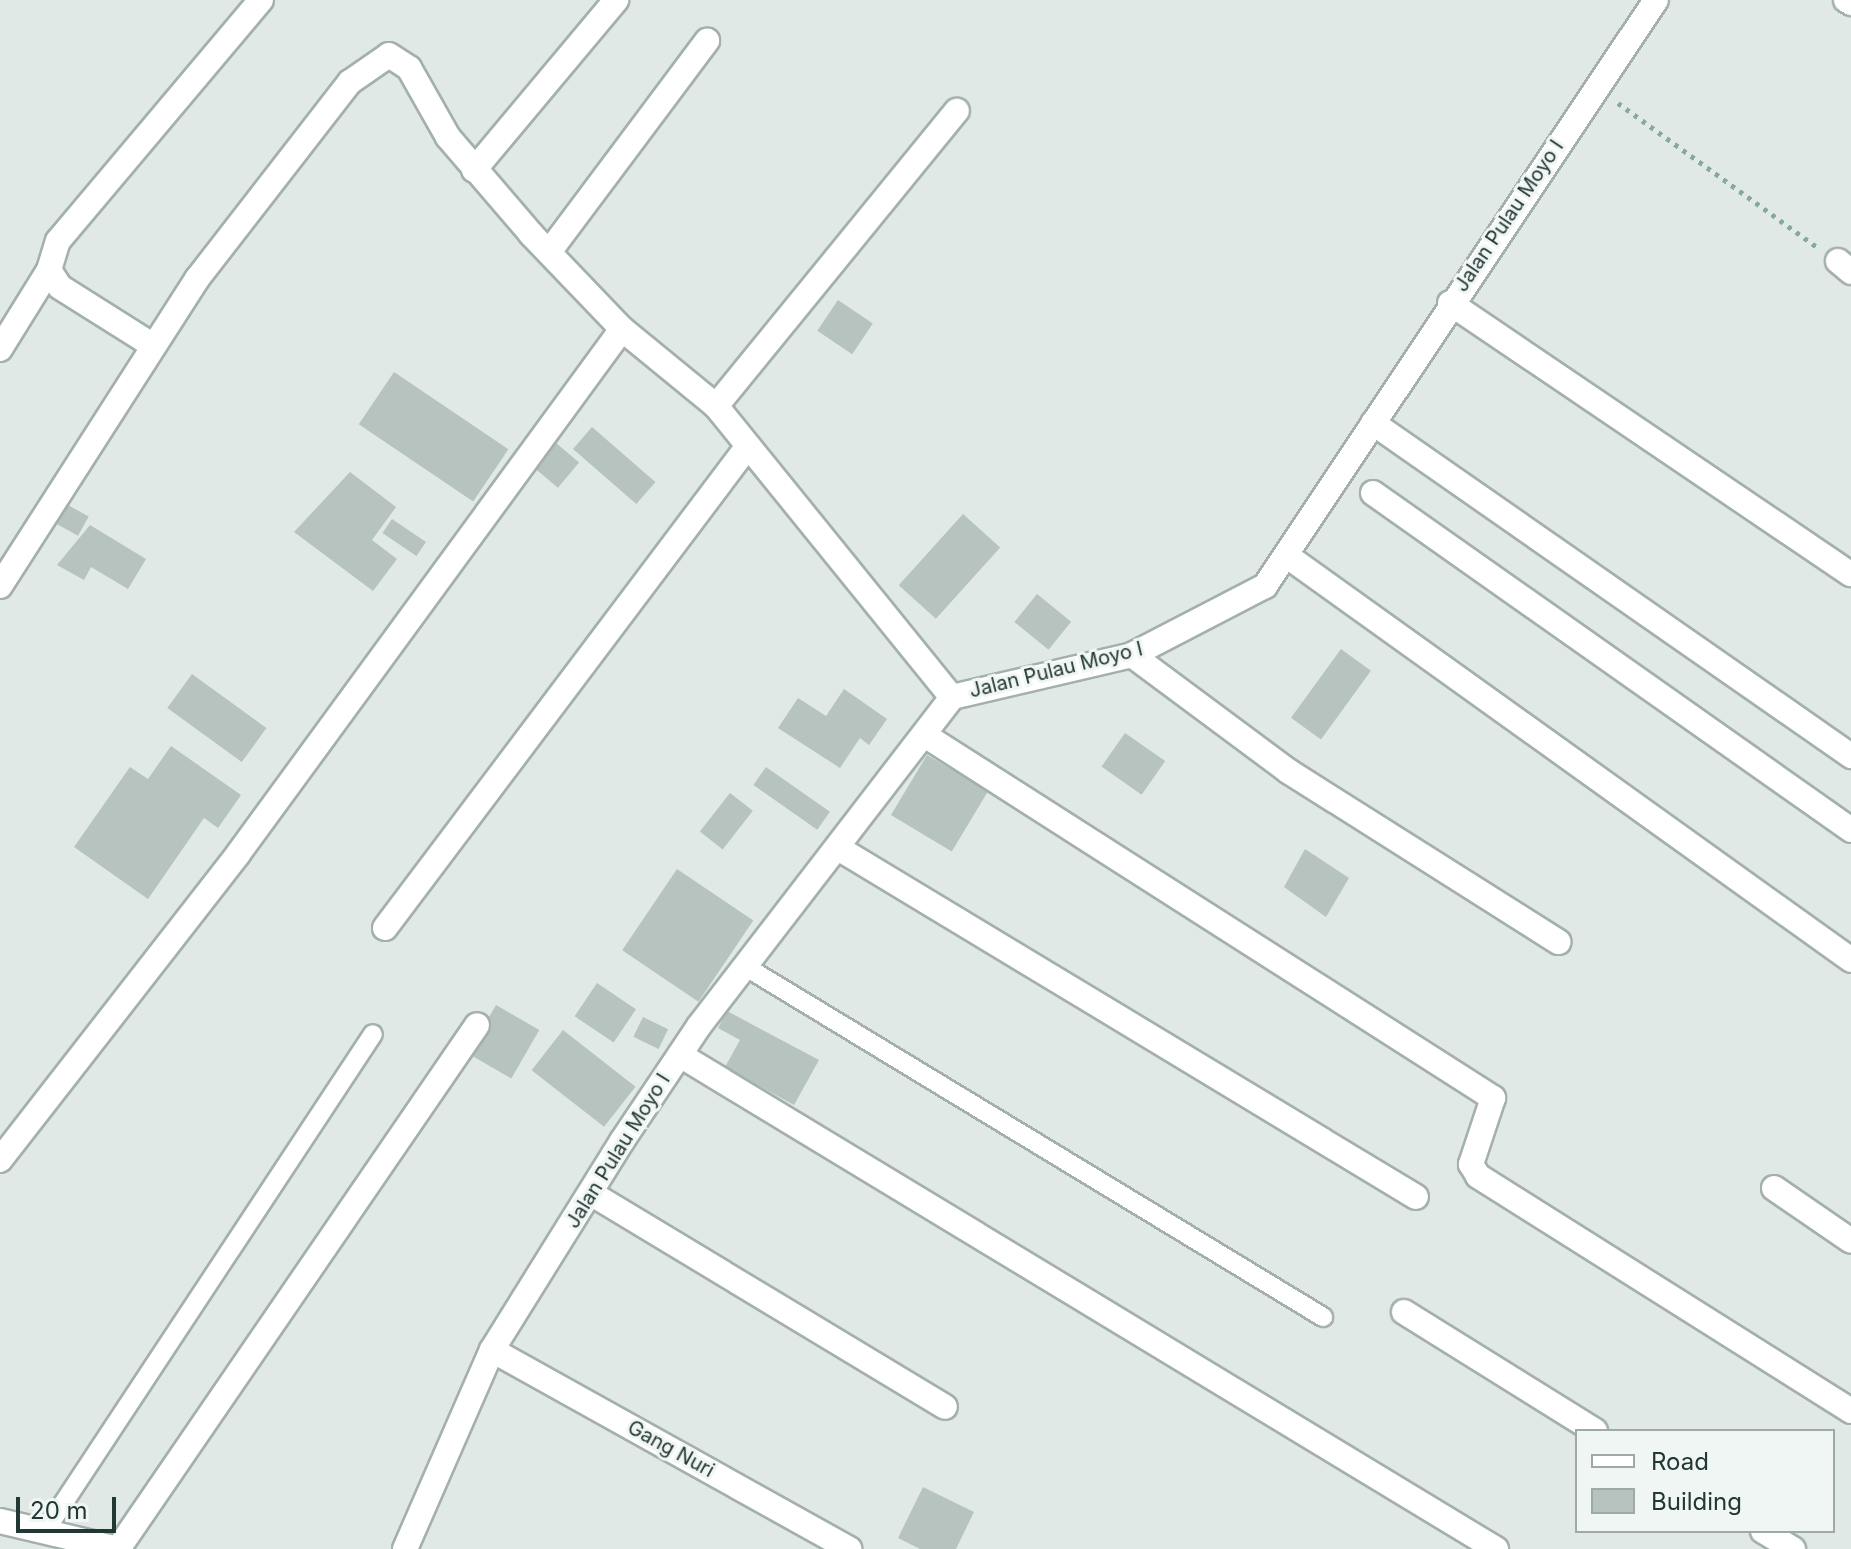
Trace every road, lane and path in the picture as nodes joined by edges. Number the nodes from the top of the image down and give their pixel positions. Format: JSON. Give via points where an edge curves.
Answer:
{"nodes":[{"id":1,"x":261,"y":0,"type":"edge"},
{"id":2,"x":616,"y":0,"type":"edge"},
{"id":3,"x":1656,"y":0,"type":"edge"},
{"id":4,"x":707,"y":41,"type":"dead end"},
{"id":5,"x":1597,"y":88,"type":"junction"},
{"id":6,"x":957,"y":111,"type":"dead end"},
{"id":7,"x":474,"y":170,"type":"junction"},
{"id":8,"x":549,"y":252,"type":"junction"},
{"id":9,"x":1844,"y":266,"type":"edge"},
{"id":10,"x":49,"y":270,"type":"junction"},
{"id":11,"x":1450,"y":303,"type":"junction"},
{"id":12,"x":622,"y":329,"type":"junction"},
{"id":13,"x":152,"y":345,"type":"junction"},
{"id":14,"x":0,"y":349,"type":"edge"},
{"id":15,"x":716,"y":406,"type":"junction"},
{"id":16,"x":1373,"y":423,"type":"junction"},
{"id":17,"x":748,"y":446,"type":"junction"},
{"id":18,"x":1373,"y":493,"type":"dead end"},
{"id":19,"x":1290,"y":558,"type":"junction"},
{"id":20,"x":1851,"y":574,"type":"edge"},
{"id":21,"x":0,"y":586,"type":"edge"},
{"id":22,"x":1132,"y":655,"type":"junction"},
{"id":23,"x":952,"y":697,"type":"junction"},
{"id":24,"x":926,"y":736,"type":"junction"},
{"id":25,"x":1851,"y":756,"type":"edge"},
{"id":26,"x":1851,"y":830,"type":"edge"},
{"id":27,"x":838,"y":848,"type":"junction"},
{"id":28,"x":385,"y":928,"type":"dead end"},
{"id":29,"x":1559,"y":942,"type":"dead end"},
{"id":30,"x":1851,"y":960,"type":"edge"},
{"id":31,"x":746,"y":967,"type":"junction"},
{"id":32,"x":477,"y":1025,"type":"dead end"},
{"id":33,"x":373,"y":1034,"type":"dead end"},
{"id":34,"x":680,"y":1055,"type":"junction"},
{"id":35,"x":0,"y":1160,"type":"edge"},
{"id":36,"x":1774,"y":1188,"type":"dead end"},
{"id":37,"x":592,"y":1194,"type":"junction"},
{"id":38,"x":1416,"y":1197,"type":"dead end"},
{"id":39,"x":1851,"y":1241,"type":"edge"},
{"id":40,"x":1404,"y":1312,"type":"dead end"},
{"id":41,"x":1323,"y":1317,"type":"dead end"},
{"id":42,"x":492,"y":1350,"type":"junction"},
{"id":43,"x":945,"y":1407,"type":"dead end"},
{"id":44,"x":1851,"y":1411,"type":"edge"},
{"id":45,"x":1592,"y":1429,"type":"edge"},
{"id":46,"x":0,"y":1521,"type":"edge"},
{"id":47,"x":45,"y":1531,"type":"junction"},
{"id":48,"x":1766,"y":1533,"type":"edge"},
{"id":49,"x":118,"y":1549,"type":"edge"},
{"id":50,"x":405,"y":1549,"type":"edge"},
{"id":51,"x":849,"y":1549,"type":"edge"},
{"id":52,"x":1496,"y":1549,"type":"edge"},
{"id":53,"x":1793,"y":1549,"type":"edge"}],
"edges":[{"from":1,"to":10,"type":"street","via":[[58,241]]},
{"from":2,"to":7,"type":"street"},
{"from":3,"to":5,"type":"street","name":"Jalan Pulau Moyo I"},
{"from":4,"to":8,"type":"street"},
{"from":5,"to":9,"type":"path"},
{"from":5,"to":11,"type":"street","name":"Jalan Pulau Moyo I"},
{"from":6,"to":15,"type":"street"},
{"from":7,"to":8,"type":"street"},
{"from":7,"to":13,"type":"street","via":[[409,68],[398,57],[378,58],[350,82]]},
{"from":8,"to":12,"type":"street"},
{"from":10,"to":13,"type":"street","via":[[60,287]]},
{"from":10,"to":14,"type":"street"},
{"from":11,"to":16,"type":"street","name":"Jalan Pulau Moyo I"},
{"from":11,"to":20,"type":"street"},
{"from":12,"to":15,"type":"street"},
{"from":12,"to":35,"type":"street","via":[[238,854]]},
{"from":13,"to":21,"type":"street"},
{"from":15,"to":17,"type":"street"},
{"from":16,"to":19,"type":"street","name":"Jalan Pulau Moyo I"},
{"from":16,"to":25,"type":"street"},
{"from":17,"to":23,"type":"street"},
{"from":17,"to":28,"type":"street"},
{"from":18,"to":26,"type":"street"},
{"from":19,"to":22,"type":"street","name":"Jalan Pulau Moyo I","via":[[1238,607]]},
{"from":19,"to":30,"type":"street"},
{"from":22,"to":23,"type":"street","name":"Jalan Pulau Moyo I"},
{"from":22,"to":29,"type":"street","via":[[1288,771]]},
{"from":23,"to":24,"type":"street","name":"Jalan Pulau Moyo I"},
{"from":24,"to":27,"type":"street","name":"Jalan Pulau Moyo I"},
{"from":24,"to":44,"type":"street","via":[[1493,1098],[1471,1164],[1478,1176]]},
{"from":27,"to":31,"type":"street","name":"Jalan Pulau Moyo I"},
{"from":27,"to":38,"type":"street"},
{"from":31,"to":34,"type":"street","name":"Jalan Pulau Moyo I"},
{"from":31,"to":41,"type":"lane"},
{"from":32,"to":49,"type":"street"},
{"from":33,"to":47,"type":"lane"},
{"from":34,"to":37,"type":"street","name":"Jalan Pulau Moyo I"},
{"from":34,"to":52,"type":"street"},
{"from":36,"to":39,"type":"street"},
{"from":37,"to":42,"type":"street","name":"Jalan Pulau Moyo I"},
{"from":37,"to":43,"type":"street"},
{"from":40,"to":45,"type":"street"},
{"from":42,"to":50,"type":"street","name":"Jalan Pulau Moyo I"},
{"from":42,"to":51,"type":"street","name":"Gang Nuri"},
{"from":46,"to":47,"type":"street"},
{"from":47,"to":49,"type":"street"},
{"from":48,"to":53,"type":"street"}]}
